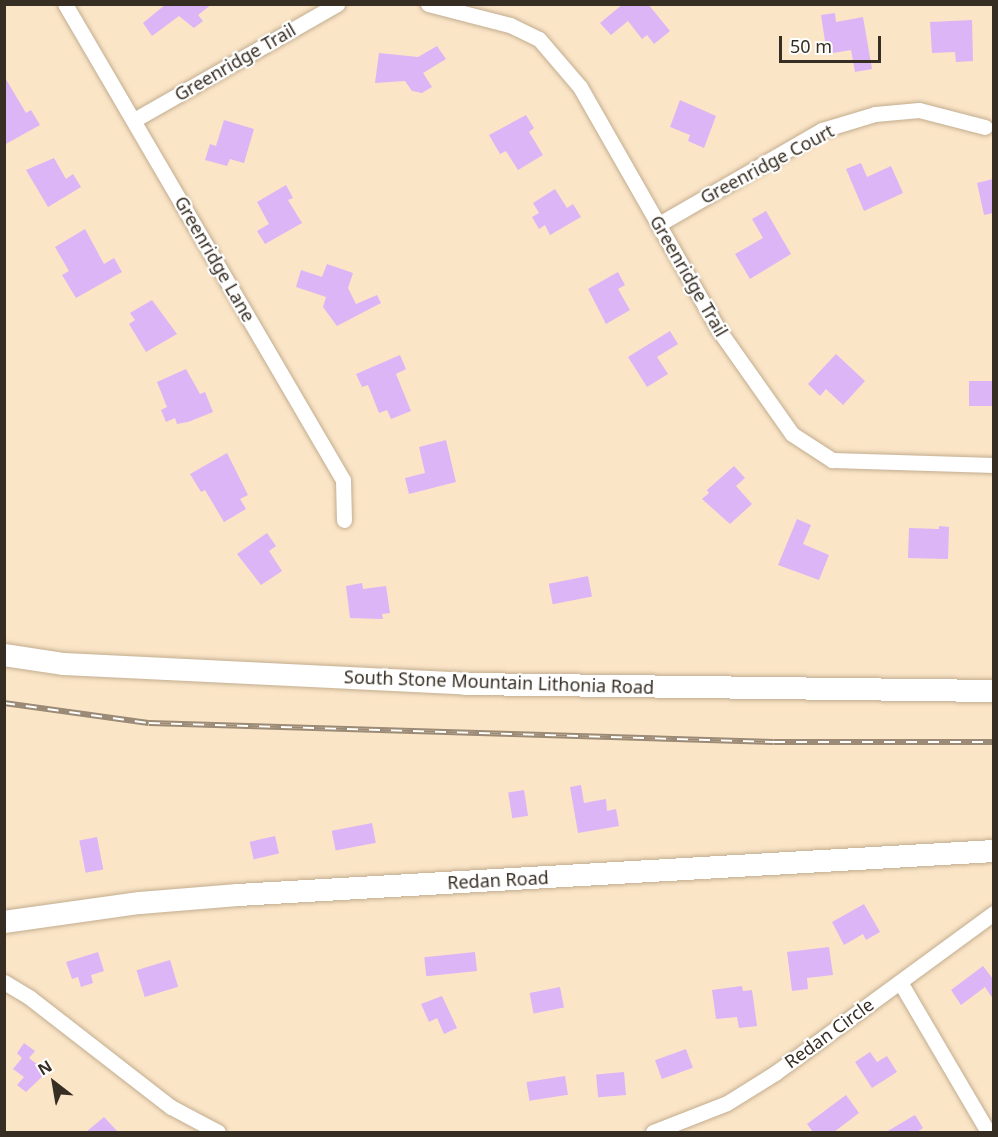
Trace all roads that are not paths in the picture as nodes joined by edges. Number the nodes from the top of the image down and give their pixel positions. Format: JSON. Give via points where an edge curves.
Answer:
{"nodes":[{"id":1,"x":65,"y":4,"type":"edge"},
{"id":2,"x":337,"y":4,"type":"edge"},
{"id":3,"x":428,"y":4,"type":"edge"},
{"id":4,"x":134,"y":120,"type":"junction"},
{"id":5,"x":985,"y":127,"type":"dead end"},
{"id":6,"x":659,"y":224,"type":"junction"},
{"id":7,"x":993,"y":465,"type":"edge"},
{"id":8,"x":344,"y":520,"type":"dead end"},
{"id":9,"x":4,"y":655,"type":"edge"},
{"id":10,"x":993,"y":691,"type":"edge"},
{"id":11,"x":993,"y":851,"type":"edge"},
{"id":12,"x":993,"y":913,"type":"edge"},
{"id":13,"x":4,"y":922,"type":"edge"},
{"id":14,"x":4,"y":982,"type":"edge"},
{"id":15,"x":900,"y":982,"type":"junction"},
{"id":16,"x":218,"y":1132,"type":"edge"},
{"id":17,"x":653,"y":1132,"type":"edge"},
{"id":18,"x":988,"y":1132,"type":"edge"}],
"edges":[{"from":1,"to":4,"type":"street","name":"Greenridge Lane"},
{"from":2,"to":4,"type":"street","name":"Greenridge Trail"},
{"from":3,"to":6,"type":"street","name":"Greenridge Trail","via":[[510,25],[539,39],[580,87]]},
{"from":4,"to":8,"type":"street","name":"Greenridge Lane","via":[[343,480]]},
{"from":5,"to":6,"type":"street","name":"Greenridge Court","via":[[919,110],[875,114],[822,130]]},
{"from":6,"to":7,"type":"street","name":"Greenridge Trail","via":[[718,329],[792,434],[832,459]]},
{"from":9,"to":10,"type":"main road","name":"South Stone Mountain Lithonia Road","via":[[64,664],[466,684]]},
{"from":11,"to":13,"type":"main road","name":"Redan Road","via":[[227,896],[140,903]]},
{"from":12,"to":15,"type":"street","name":"Redan Circle"},
{"from":14,"to":16,"type":"street","via":[[171,1107]]},
{"from":15,"to":17,"type":"street","name":"Redan Circle","via":[[727,1103]]},
{"from":15,"to":18,"type":"street"}]}
